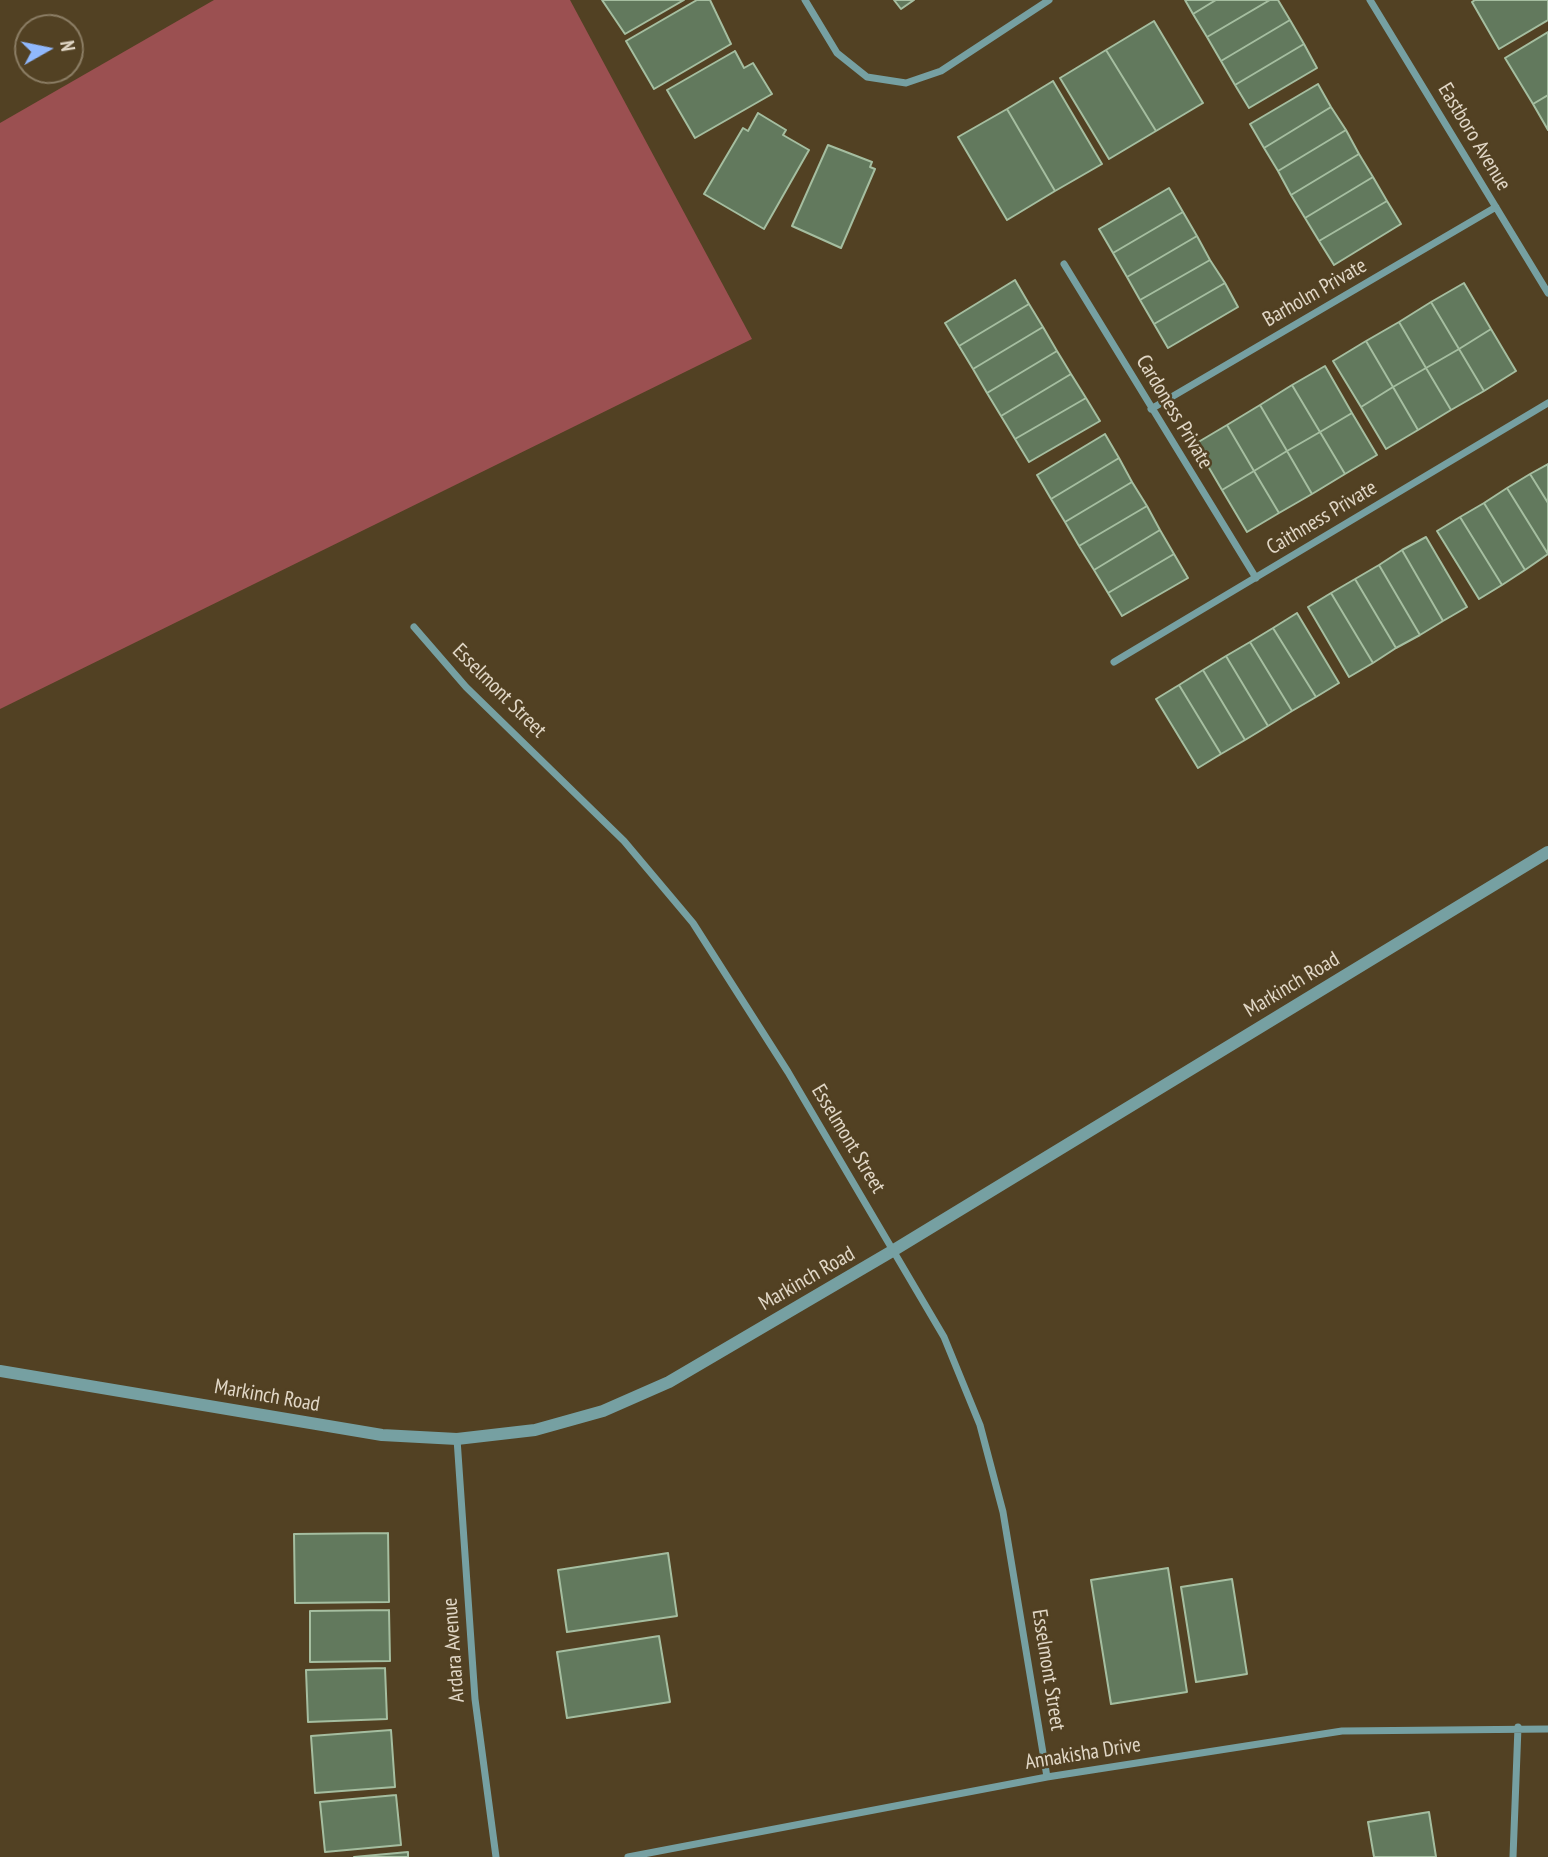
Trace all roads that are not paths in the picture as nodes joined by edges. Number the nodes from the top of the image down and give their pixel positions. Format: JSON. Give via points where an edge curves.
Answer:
{"nodes":[{"id":1,"x":805,"y":0,"type":"edge"},
{"id":2,"x":1049,"y":0,"type":"edge"},
{"id":3,"x":1370,"y":0,"type":"edge"},
{"id":4,"x":1496,"y":207,"type":"junction"},
{"id":5,"x":1064,"y":264,"type":"dead end"},
{"id":6,"x":1548,"y":293,"type":"edge"},
{"id":7,"x":1548,"y":402,"type":"edge"},
{"id":8,"x":1152,"y":409,"type":"junction"},
{"id":9,"x":1256,"y":578,"type":"junction"},
{"id":10,"x":414,"y":627,"type":"dead end"},
{"id":11,"x":1114,"y":663,"type":"dead end"},
{"id":12,"x":1548,"y":852,"type":"edge"},
{"id":13,"x":894,"y":1250,"type":"junction"},
{"id":14,"x":0,"y":1371,"type":"edge"},
{"id":15,"x":457,"y":1439,"type":"junction"},
{"id":16,"x":1518,"y":1727,"type":"junction"},
{"id":17,"x":1548,"y":1729,"type":"edge"},
{"id":18,"x":1046,"y":1777,"type":"junction"},
{"id":19,"x":496,"y":1857,"type":"edge"},
{"id":20,"x":628,"y":1857,"type":"edge"},
{"id":21,"x":1513,"y":1857,"type":"edge"}],
"edges":[{"from":1,"to":2,"type":"street","via":[[837,53],[867,77],[906,83],[941,71]]},
{"from":3,"to":4,"type":"street","name":"Eastboro Avenue"},
{"from":4,"to":6,"type":"street","name":"Eastboro Avenue"},
{"from":4,"to":8,"type":"street","name":"Barholm Private"},
{"from":5,"to":8,"type":"street","name":"Cardoness Private"},
{"from":7,"to":9,"type":"street","name":"Caithness Private"},
{"from":8,"to":9,"type":"street","name":"Cardoness Private"},
{"from":9,"to":11,"type":"street","name":"Caithness Private"},
{"from":10,"to":13,"type":"street","name":"Esselmont Street","via":[[466,687],[624,841],[693,923]]},
{"from":12,"to":13,"type":"street","name":"Markinch Road"},
{"from":13,"to":15,"type":"street","name":"Markinch Road","via":[[669,1382],[614,1406],[535,1430]]},
{"from":13,"to":18,"type":"street","name":"Esselmont Street","via":[[944,1337],[980,1425],[1003,1512]]},
{"from":14,"to":15,"type":"street","name":"Markinch Road","via":[[382,1435]]},
{"from":15,"to":19,"type":"street","name":"Ardara Avenue","via":[[475,1699]]},
{"from":16,"to":17,"type":"street","name":"Annakisha Drive"},
{"from":16,"to":18,"type":"street","name":"Annakisha Drive","via":[[1342,1731]]},
{"from":16,"to":21,"type":"street"},
{"from":18,"to":20,"type":"street","name":"Annakisha Drive"}]}
